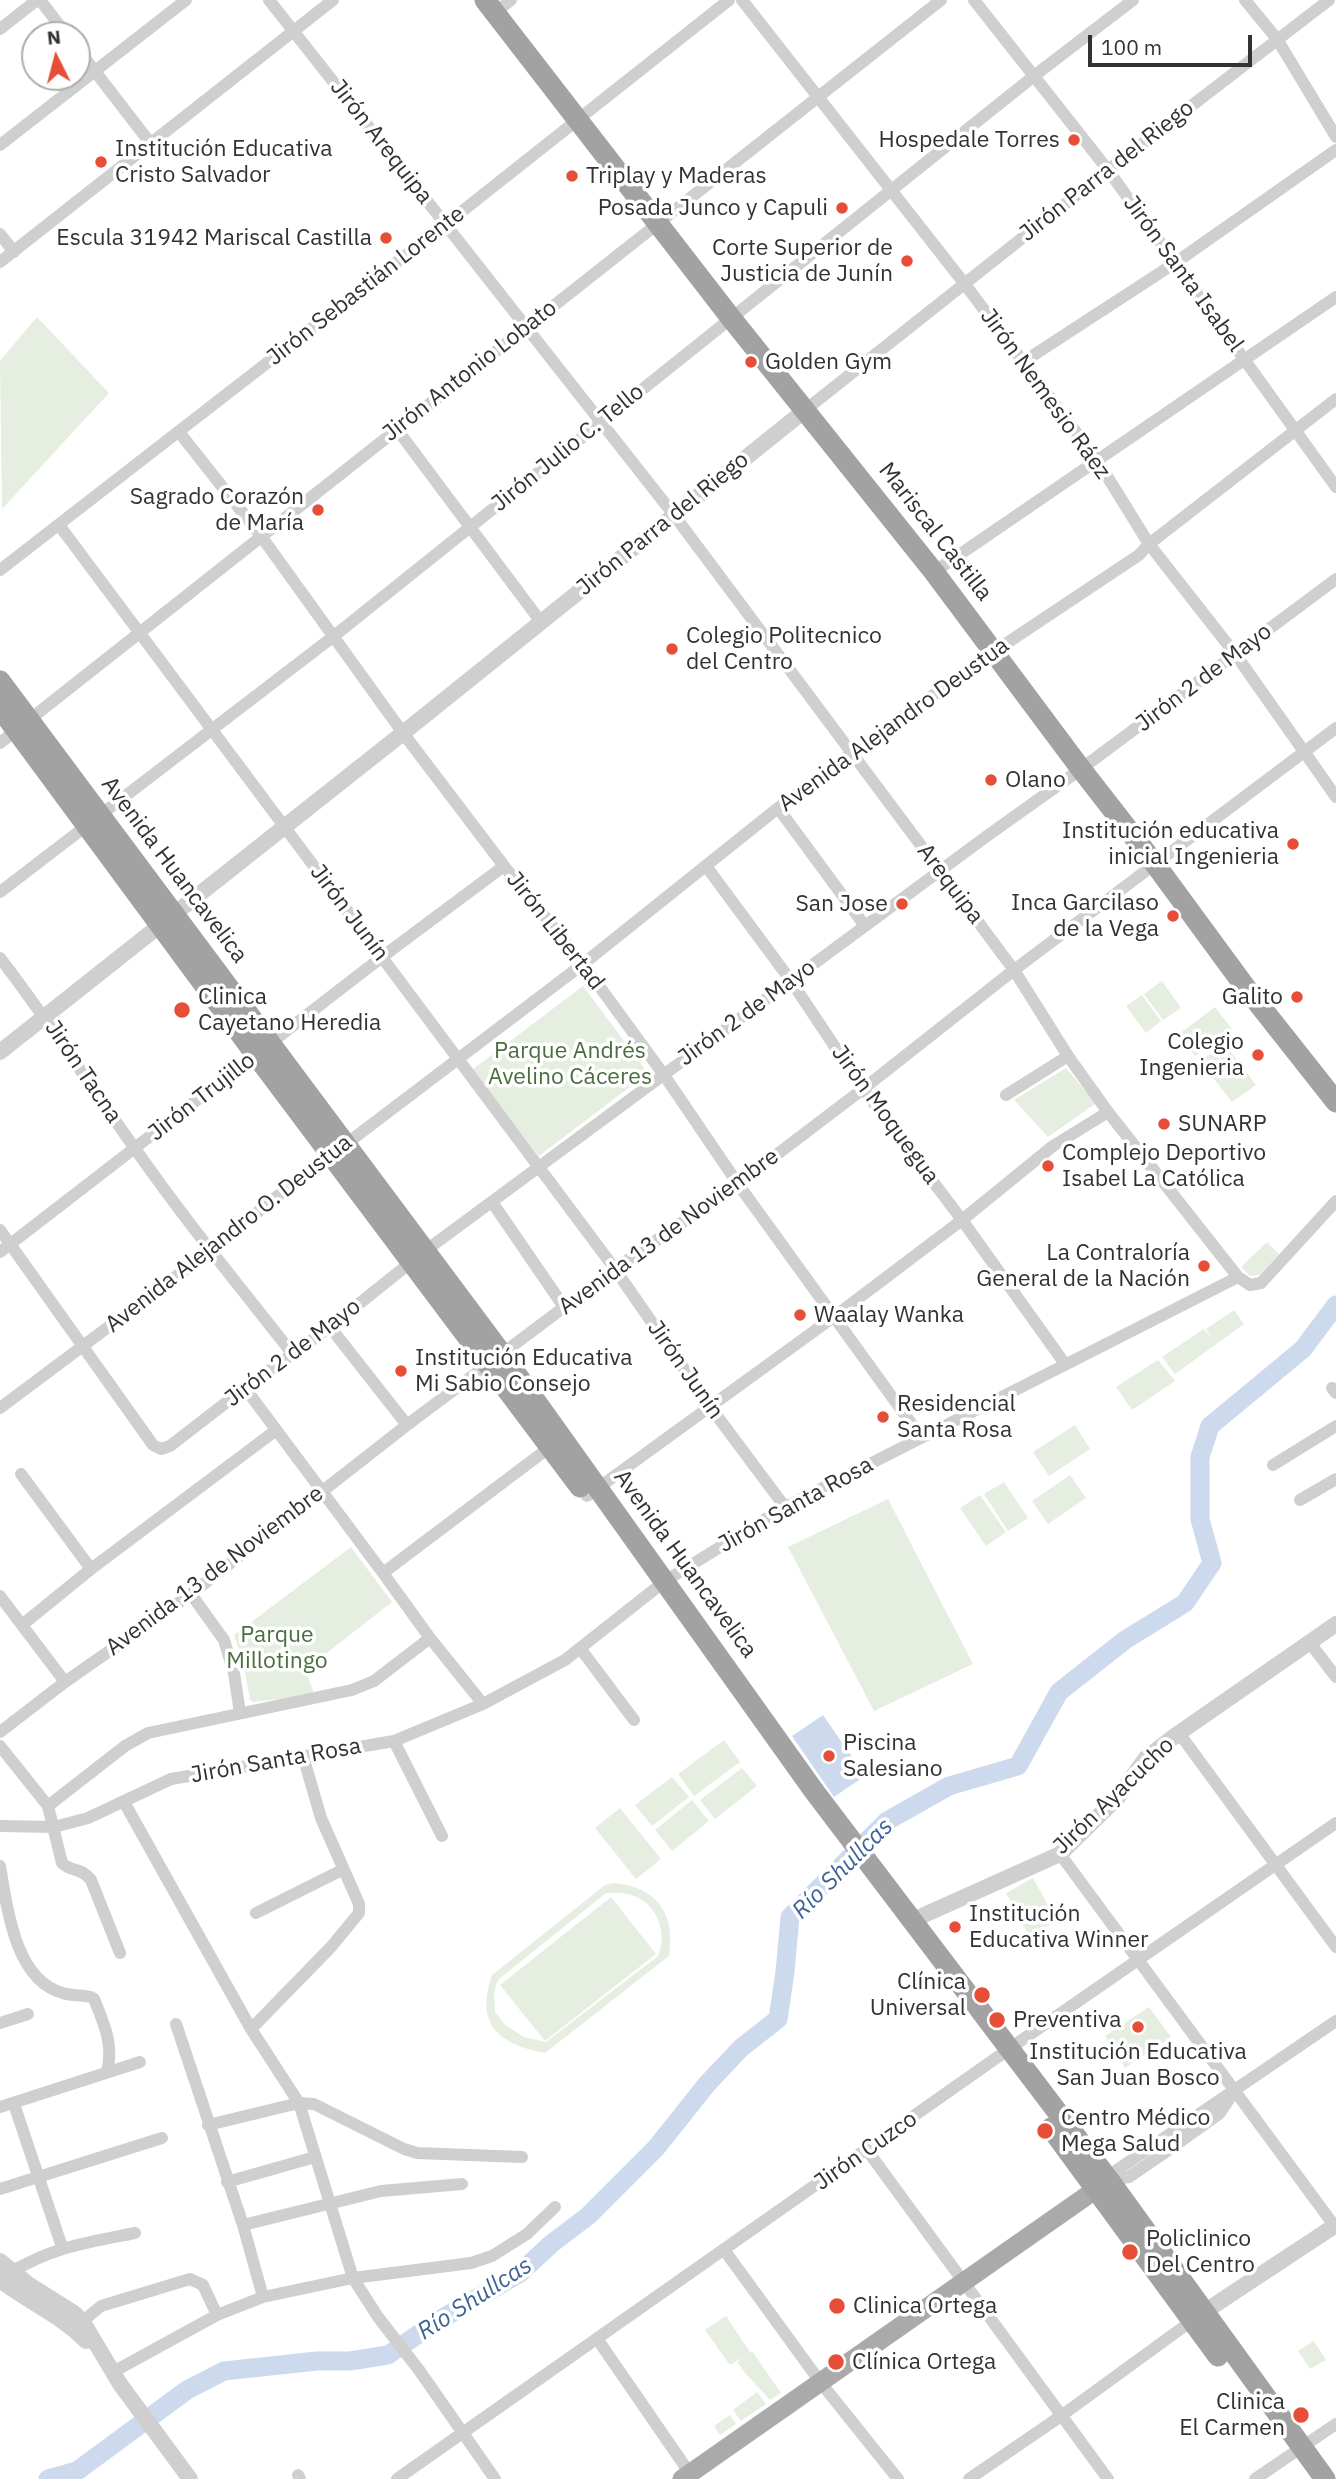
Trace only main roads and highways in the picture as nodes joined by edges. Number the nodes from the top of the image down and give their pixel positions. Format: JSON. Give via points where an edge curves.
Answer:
{"nodes":[{"id":1,"x":497,"y":4,"type":"edge"},
{"id":2,"x":0,"y":681,"type":"edge"},
{"id":3,"x":0,"y":708,"type":"edge"},
{"id":4,"x":15,"y":731,"type":"edge"},
{"id":5,"x":1336,"y":1102,"type":"edge"},
{"id":6,"x":495,"y":1359,"type":"junction"},
{"id":7,"x":592,"y":1492,"type":"junction"},
{"id":8,"x":1102,"y":2185,"type":"junction"},
{"id":9,"x":1296,"y":2451,"type":"junction"},
{"id":10,"x":689,"y":2477,"type":"edge"},
{"id":11,"x":1309,"y":2479,"type":"edge"},
{"id":12,"x":1325,"y":2479,"type":"edge"}],
"edges":[{"from":1,"to":5,"type":"highway","name":"Mariscal Castilla","via":[[577,119],[995,651],[1245,988]]},
{"from":2,"to":4,"type":"highway","name":"Avenida Huancavelica"},
{"from":3,"to":4,"type":"highway","name":"Avenida Huancavelica"},
{"from":4,"to":6,"type":"highway","name":"Avenida Huancavelica","via":[[93,820]]},
{"from":6,"to":7,"type":"highway","name":"Avenida Huancavelica"},
{"from":6,"to":7,"type":"highway","name":"Avenida Huancavelica","via":[[550,1447]]},
{"from":7,"to":8,"type":"highway","name":"Avenida Huancavelica","via":[[809,1795],[903,1913]]},
{"from":8,"to":9,"type":"highway","name":"Avenida Huancavelica"},
{"from":8,"to":10,"type":"main road"},
{"from":9,"to":11,"type":"highway","name":"Avenida Huancavelica"},
{"from":9,"to":12,"type":"highway","name":"Avenida Huancavelica"}]}
